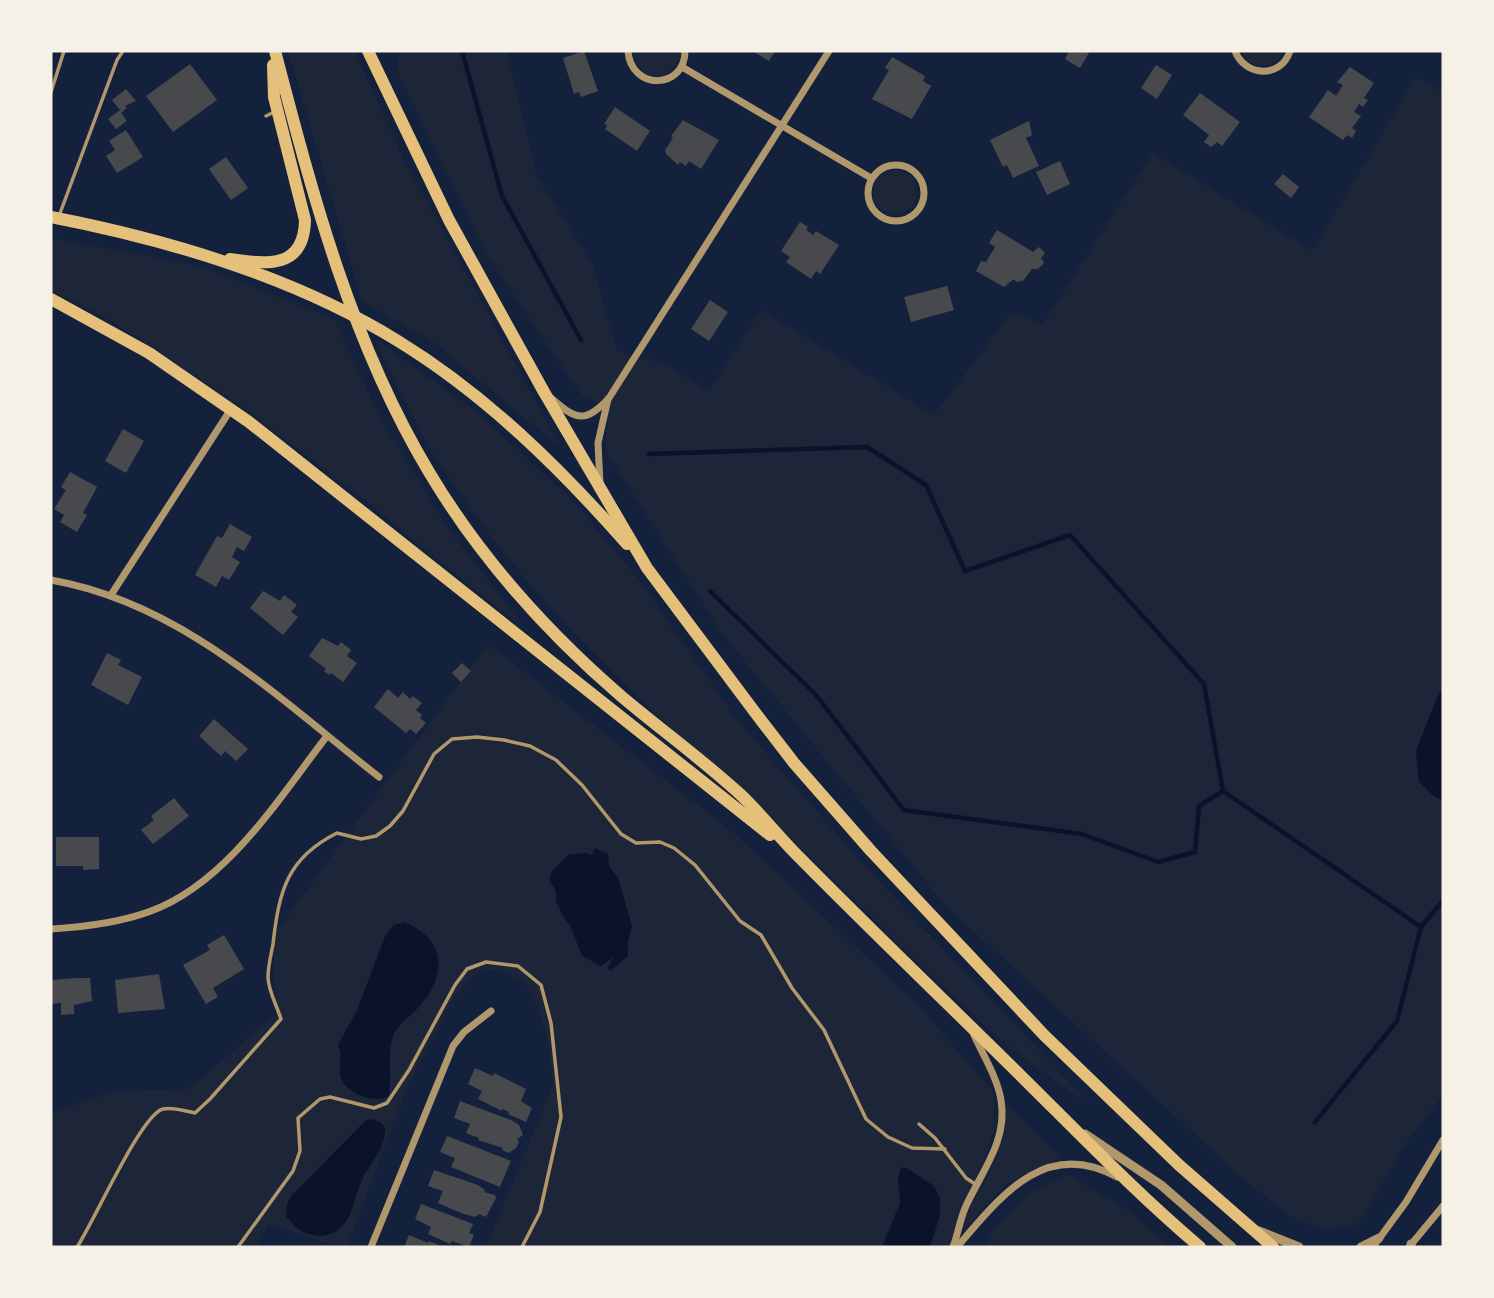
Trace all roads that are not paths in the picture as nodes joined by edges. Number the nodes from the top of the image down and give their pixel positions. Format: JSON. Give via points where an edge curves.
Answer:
{"nodes":[{"id":1,"x":64,"y":51,"type":"edge"},
{"id":2,"x":123,"y":51,"type":"edge"},
{"id":3,"x":273,"y":51,"type":"edge"},
{"id":4,"x":368,"y":51,"type":"edge"},
{"id":5,"x":628,"y":51,"type":"edge"},
{"id":6,"x":685,"y":51,"type":"edge"},
{"id":7,"x":829,"y":51,"type":"edge"},
{"id":8,"x":1235,"y":51,"type":"edge"},
{"id":9,"x":1290,"y":51,"type":"edge"},
{"id":10,"x":681,"y":67,"type":"junction"},
{"id":11,"x":51,"y":92,"type":"edge"},
{"id":12,"x":781,"y":127,"type":"junction"},
{"id":13,"x":871,"y":178,"type":"junction"},
{"id":14,"x":55,"y":218,"type":"edge"},
{"id":15,"x":200,"y":256,"type":"junction"},
{"id":16,"x":51,"y":299,"type":"edge"},
{"id":17,"x":353,"y":317,"type":"junction"},
{"id":18,"x":544,"y":392,"type":"junction"},
{"id":19,"x":609,"y":398,"type":"junction"},
{"id":20,"x":231,"y":409,"type":"junction"},
{"id":21,"x":600,"y":488,"type":"junction"},
{"id":22,"x":648,"y":568,"type":"junction"},
{"id":23,"x":51,"y":580,"type":"edge"},
{"id":24,"x":111,"y":595,"type":"junction"},
{"id":25,"x":327,"y":736,"type":"junction"},
{"id":26,"x":379,"y":777,"type":"dead end"},
{"id":27,"x":798,"y":856,"type":"junction"},
{"id":28,"x":51,"y":929,"type":"edge"},
{"id":29,"x":491,"y":1011,"type":"dead end"},
{"id":30,"x":969,"y":1024,"type":"junction"},
{"id":31,"x":1069,"y":1123,"type":"junction"},
{"id":32,"x":919,"y":1124,"type":"dead end"},
{"id":33,"x":1443,"y":1140,"type":"edge"},
{"id":34,"x":945,"y":1149,"type":"junction"},
{"id":35,"x":977,"y":1185,"type":"junction"},
{"id":36,"x":1134,"y":1187,"type":"junction"},
{"id":37,"x":1443,"y":1206,"type":"edge"},
{"id":38,"x":1249,"y":1226,"type":"junction"},
{"id":39,"x":1379,"y":1238,"type":"junction"},
{"id":40,"x":1410,"y":1246,"type":"edge"},
{"id":41,"x":77,"y":1247,"type":"edge"},
{"id":42,"x":238,"y":1247,"type":"edge"},
{"id":43,"x":371,"y":1247,"type":"edge"},
{"id":44,"x":523,"y":1247,"type":"edge"},
{"id":45,"x":955,"y":1247,"type":"edge"},
{"id":46,"x":1200,"y":1247,"type":"edge"},
{"id":47,"x":1232,"y":1247,"type":"edge"},
{"id":48,"x":1273,"y":1247,"type":"edge"},
{"id":49,"x":1299,"y":1247,"type":"edge"},
{"id":50,"x":1361,"y":1247,"type":"edge"},
{"id":51,"x":1373,"y":1247,"type":"edge"}],
"edges":[{"from":1,"to":11,"type":"lane"},
{"from":2,"to":14,"type":"lane"},
{"from":3,"to":15,"type":"highway","via":[[272,113],[305,220],[303,238],[287,258],[272,264]]},
{"from":3,"to":17,"type":"highway"},
{"from":4,"to":18,"type":"highway","via":[[449,220]]},
{"from":5,"to":10,"type":"street","via":[[634,70],[649,80],[668,79]]},
{"from":6,"to":10,"type":"street"},
{"from":7,"to":12,"type":"street"},
{"from":8,"to":9,"type":"street","via":[[1242,64],[1258,72],[1283,64]]},
{"from":10,"to":12,"type":"street"},
{"from":12,"to":13,"type":"street"},
{"from":12,"to":19,"type":"street"},
{"from":13,"to":13,"type":"street","via":[[867,187],[870,205],[882,218],[900,221],[922,205],[920,177],[904,165],[885,166]]},
{"from":14,"to":15,"type":"highway"},
{"from":15,"to":17,"type":"highway"},
{"from":16,"to":20,"type":"highway","via":[[149,353]]},
{"from":17,"to":22,"type":"highway","via":[[422,356],[495,411],[569,480]]},
{"from":17,"to":27,"type":"highway","via":[[418,454],[500,572],[578,656],[740,795]]},
{"from":18,"to":19,"type":"street","via":[[580,417],[591,415]]},
{"from":18,"to":21,"type":"highway"},
{"from":19,"to":21,"type":"street","via":[[598,443]]},
{"from":20,"to":24,"type":"street"},
{"from":20,"to":27,"type":"highway"},
{"from":21,"to":22,"type":"highway"},
{"from":22,"to":38,"type":"highway","via":[[788,755],[880,861],[1062,1054]]},
{"from":23,"to":24,"type":"street"},
{"from":24,"to":25,"type":"street","via":[[195,636]]},
{"from":25,"to":26,"type":"street"},
{"from":25,"to":28,"type":"street","via":[[255,829],[189,891],[152,911],[106,924]]},
{"from":27,"to":30,"type":"highway"},
{"from":29,"to":43,"type":"street","via":[[453,1046]]},
{"from":30,"to":31,"type":"highway"},
{"from":30,"to":35,"type":"street","via":[[998,1088],[1002,1110],[996,1150]]},
{"from":31,"to":36,"type":"highway"},
{"from":31,"to":47,"type":"street","via":[[1161,1185]]},
{"from":32,"to":34,"type":"lane"},
{"from":33,"to":39,"type":"street"},
{"from":34,"to":35,"type":"lane","via":[[966,1178]]},
{"from":34,"to":41,"type":"lane","via":[[912,1148],[866,1119],[824,1030],[761,935],[740,921],[695,864],[660,842],[636,842],[621,834],[582,785],[556,760],[530,746],[477,737],[452,739],[434,754],[390,826],[361,839],[337,833],[315,844],[297,864],[277,911],[268,978],[281,1019],[195,1113],[162,1109],[151,1116]]},
{"from":35,"to":45,"type":"street","via":[[965,1208]]},
{"from":36,"to":45,"type":"street","via":[[1083,1163],[1038,1171],[1009,1190]]},
{"from":36,"to":46,"type":"highway"},
{"from":37,"to":40,"type":"street"},
{"from":38,"to":48,"type":"highway"},
{"from":38,"to":49,"type":"street"},
{"from":39,"to":50,"type":"street"},
{"from":39,"to":51,"type":"street"},
{"from":42,"to":44,"type":"lane","via":[[293,1171],[300,1151],[298,1118],[320,1099],[330,1097],[374,1108],[387,1103],[454,985],[467,969],[486,962],[518,966],[541,985],[551,1023],[561,1117],[540,1212]]}]}
